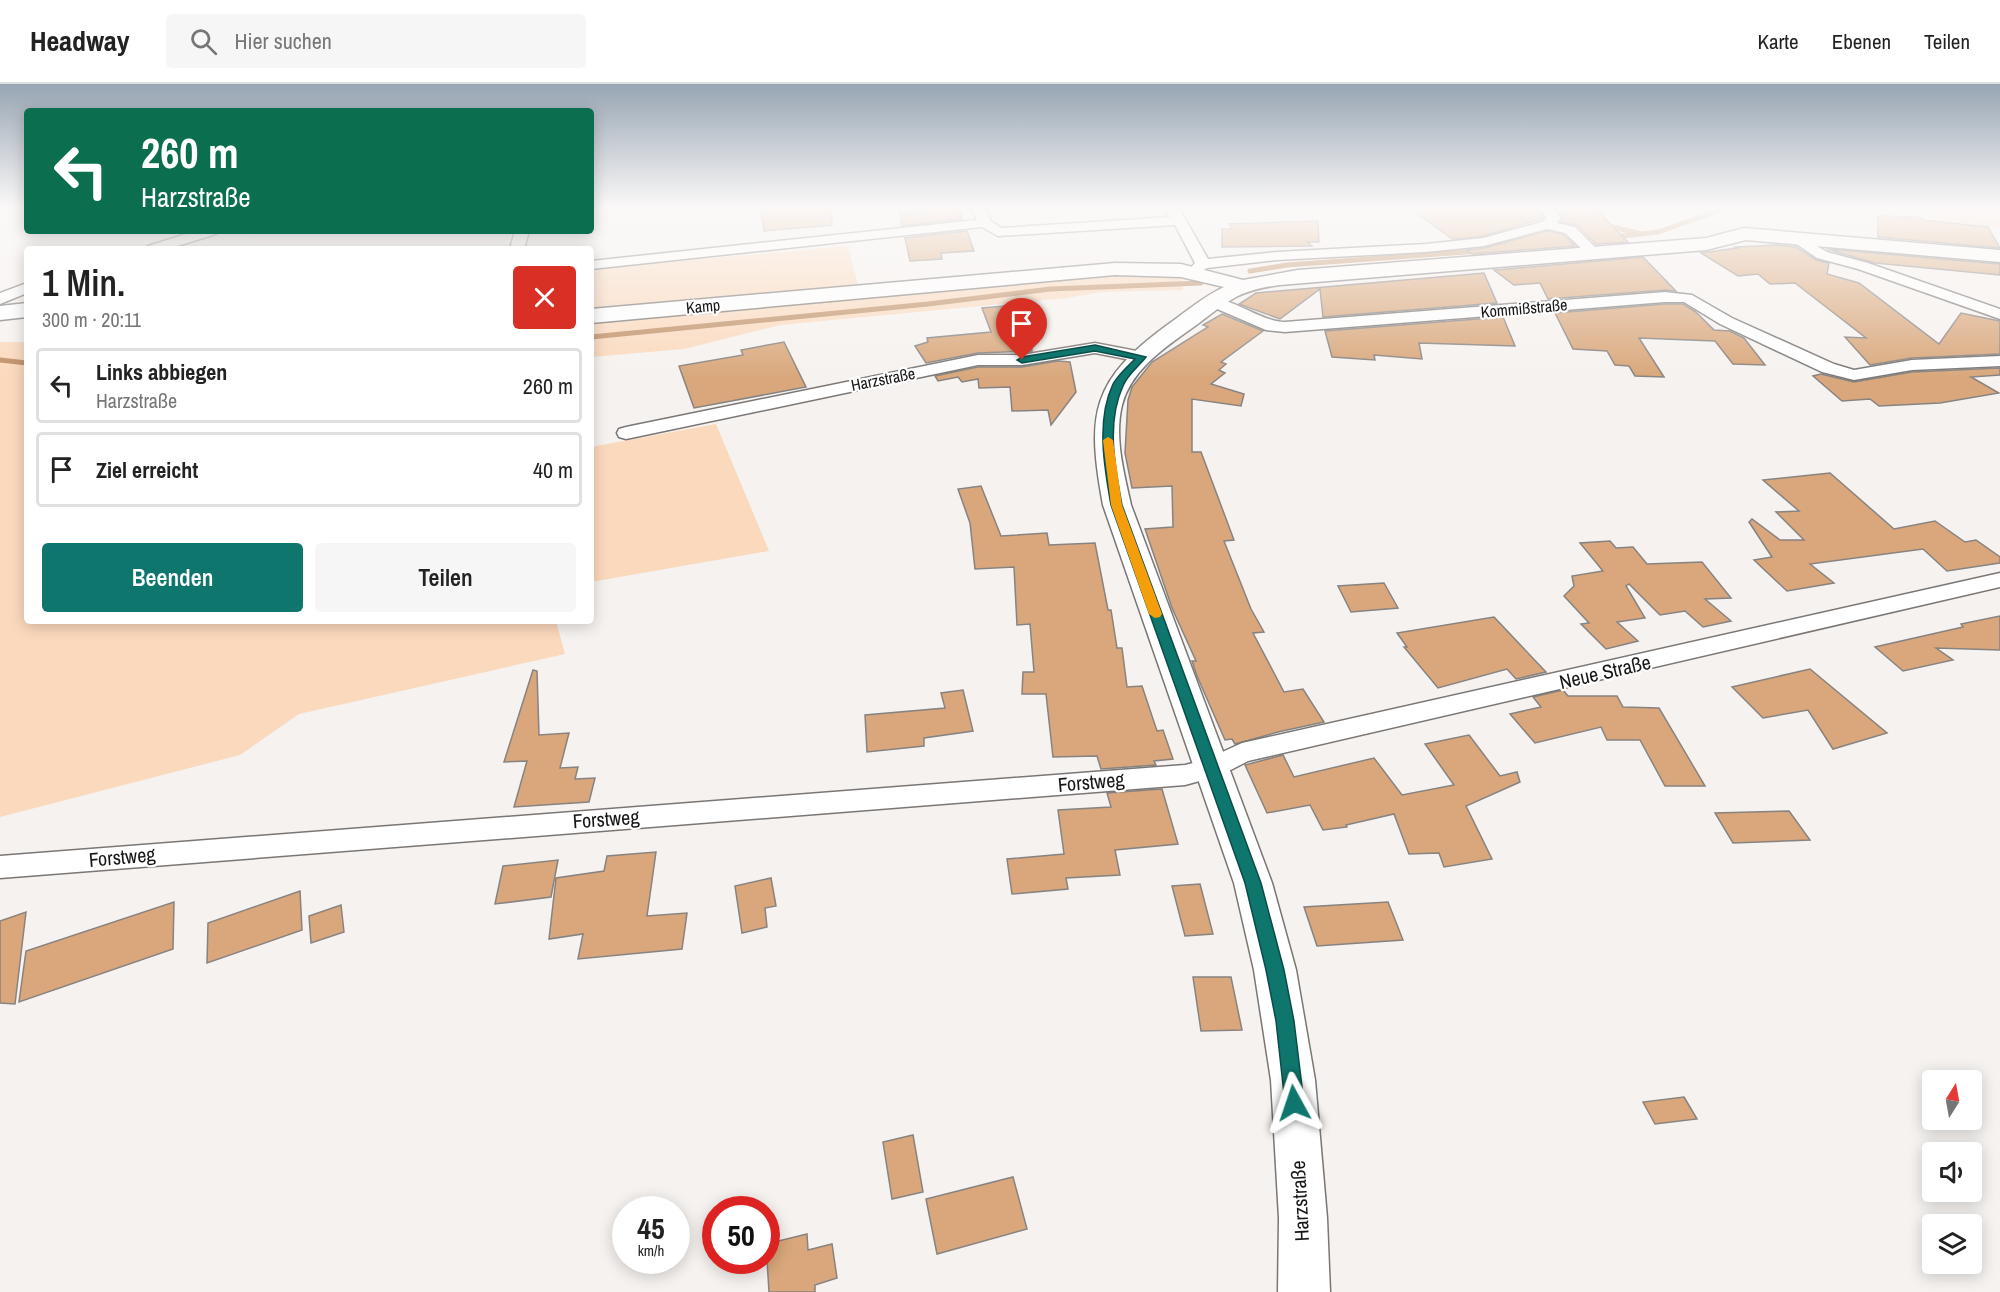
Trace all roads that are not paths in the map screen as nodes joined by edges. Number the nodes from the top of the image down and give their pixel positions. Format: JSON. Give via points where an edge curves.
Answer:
{"nodes":[{"id":1,"x":1197,"y":264,"type":"edge"},
{"id":2,"x":1222,"y":264,"type":"edge"},
{"id":3,"x":1395,"y":264,"type":"edge"},
{"id":4,"x":1857,"y":264,"type":"edge"},
{"id":5,"x":1199,"y":268,"type":"junction"},
{"id":6,"x":1244,"y":287,"type":"junction"},
{"id":7,"x":24,"y":289,"type":"edge"},
{"id":8,"x":0,"y":298,"type":"edge"},
{"id":9,"x":1214,"y":302,"type":"junction"},
{"id":10,"x":24,"y":310,"type":"edge"},
{"id":11,"x":0,"y":313,"type":"edge"},
{"id":12,"x":2000,"y":314,"type":"edge"},
{"id":13,"x":594,"y":316,"type":"edge"},
{"id":14,"x":1141,"y":357,"type":"junction"},
{"id":15,"x":2000,"y":361,"type":"edge"},
{"id":16,"x":626,"y":433,"type":"dead end"},
{"id":17,"x":2000,"y":580,"type":"edge"},
{"id":18,"x":1212,"y":768,"type":"junction"},
{"id":19,"x":0,"y":867,"type":"edge"},
{"id":20,"x":1304,"y":1292,"type":"edge"}],
"edges":[{"from":1,"to":5,"type":"street"},
{"from":2,"to":5,"type":"street","name":"Harzstraße"},
{"from":3,"to":6,"type":"main road","name":"Harzstraße"},
{"from":4,"to":12,"type":"street"},
{"from":5,"to":6,"type":"main road","name":"Kamp"},
{"from":5,"to":13,"type":"main road","name":"Kamp","via":[[1115,269]]},
{"from":6,"to":9,"type":"main road","name":"Harzstraße"},
{"from":7,"to":8,"type":"street"},
{"from":9,"to":14,"type":"main road","name":"Harzstraße"},
{"from":9,"to":15,"type":"street","name":"Kommißstraße","via":[[1272,327],[1284,327],[1688,298],[1726,321],[1828,368],[1854,375],[1912,365]]},
{"from":10,"to":11,"type":"main road"},
{"from":14,"to":16,"type":"street","name":"Harzstraße","via":[[1095,348],[1022,360],[978,360]]},
{"from":14,"to":18,"type":"main road","name":"Harzstraße","via":[[1119,383],[1110,402],[1111,477],[1117,505]]},
{"from":17,"to":18,"type":"street","name":"Neue Straße","via":[[1242,753]]},
{"from":18,"to":19,"type":"street","name":"Forstweg","via":[[1185,775]]},
{"from":18,"to":20,"type":"main road","name":"Harzstraße","via":[[1253,883],[1285,1021],[1303,1218]]}]}
